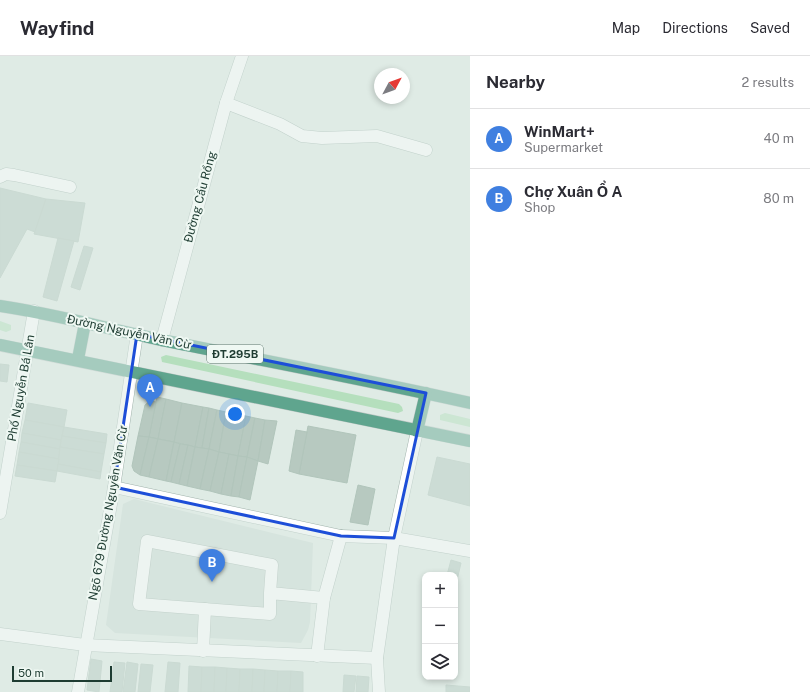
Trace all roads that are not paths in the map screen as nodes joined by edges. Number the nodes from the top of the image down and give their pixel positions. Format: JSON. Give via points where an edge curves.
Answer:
{"nodes":[{"id":1,"x":242,"y":56,"type":"edge"},
{"id":2,"x":226,"y":103,"type":"junction"},
{"id":3,"x":426,"y":150,"type":"dead end"},
{"id":4,"x":0,"y":177,"type":"edge"},
{"id":5,"x":70,"y":187,"type":"dead end"},
{"id":6,"x":0,"y":306,"type":"edge"},
{"id":7,"x":34,"y":311,"type":"junction"},
{"id":8,"x":85,"y":323,"type":"junction"},
{"id":9,"x":137,"y":334,"type":"junction"},
{"id":10,"x":162,"y":340,"type":"junction"},
{"id":11,"x":0,"y":345,"type":"edge"},
{"id":12,"x":28,"y":350,"type":"junction"},
{"id":13,"x":78,"y":359,"type":"junction"},
{"id":14,"x":130,"y":371,"type":"junction"},
{"id":15,"x":426,"y":393,"type":"junction"},
{"id":16,"x":470,"y":403,"type":"edge"},
{"id":17,"x":417,"y":431,"type":"junction"},
{"id":18,"x":470,"y":441,"type":"edge"},
{"id":19,"x":114,"y":487,"type":"junction"},
{"id":20,"x":0,"y":513,"type":"edge"},
{"id":21,"x":341,"y":536,"type":"junction"},
{"id":22,"x":394,"y":538,"type":"junction"},
{"id":23,"x":470,"y":551,"type":"edge"},
{"id":24,"x":270,"y":593,"type":"junction"},
{"id":25,"x":324,"y":598,"type":"junction"},
{"id":26,"x":205,"y":609,"type":"junction"},
{"id":27,"x":0,"y":634,"type":"edge"},
{"id":28,"x":85,"y":645,"type":"junction"},
{"id":29,"x":203,"y":651,"type":"junction"},
{"id":30,"x":317,"y":656,"type":"junction"},
{"id":31,"x":377,"y":658,"type":"junction"},
{"id":32,"x":78,"y":692,"type":"edge"},
{"id":33,"x":379,"y":692,"type":"edge"}],
"edges":[{"from":1,"to":2,"type":"street","name":"Đường Cầu Rồng"},
{"from":2,"to":3,"type":"street","via":[[280,124],[302,136],[377,136]]},
{"from":2,"to":10,"type":"street","name":"Đường Cầu Rồng"},
{"from":4,"to":5,"type":"street","via":[[6,174],[14,175]]},
{"from":6,"to":7,"type":"main road","name":"Đường Nguyễn Văn Cừ","number":"ĐT.295B"},
{"from":7,"to":8,"type":"main road","name":"Đường Nguyễn Văn Cừ","number":"ĐT.295B"},
{"from":7,"to":12,"type":"street","name":"Phố Nguyễn Bá Lân"},
{"from":8,"to":9,"type":"main road","name":"Đường Nguyễn Văn Cừ","number":"ĐT.295B"},
{"from":8,"to":13,"type":"main road"},
{"from":9,"to":10,"type":"main road","name":"Đường Nguyễn Văn Cừ","number":"ĐT.295B"},
{"from":9,"to":14,"type":"street","name":"Ngõ 679 Đường Nguyễn Văn Cừ"},
{"from":10,"to":15,"type":"main road","name":"Đường Nguyễn Văn Cừ","number":"ĐT.295B"},
{"from":11,"to":12,"type":"main road"},
{"from":12,"to":13,"type":"main road"},
{"from":12,"to":20,"type":"street","name":"Phố Nguyễn Bá Lân"},
{"from":13,"to":14,"type":"main road"},
{"from":14,"to":17,"type":"main road"},
{"from":14,"to":19,"type":"street","name":"Ngõ 679 Đường Nguyễn Văn Cừ"},
{"from":15,"to":16,"type":"main road","name":"Đường Nguyễn Văn Cừ","number":"ĐT.295B"},
{"from":15,"to":17,"type":"main road"},
{"from":17,"to":18,"type":"main road"},
{"from":17,"to":22,"type":"street"},
{"from":19,"to":21,"type":"street"},
{"from":19,"to":28,"type":"street","name":"Ngõ 679 Đường Nguyễn Văn Cừ"},
{"from":21,"to":22,"type":"street"},
{"from":21,"to":25,"type":"street"},
{"from":22,"to":23,"type":"street"},
{"from":22,"to":31,"type":"street"},
{"from":24,"to":25,"type":"street"},
{"from":24,"to":26,"type":"street","via":[[270,614]]},
{"from":24,"to":26,"type":"street","via":[[272,565],[147,541],[139,604]]},
{"from":25,"to":30,"type":"street"},
{"from":26,"to":29,"type":"street"},
{"from":27,"to":28,"type":"street"},
{"from":28,"to":29,"type":"street"},
{"from":28,"to":32,"type":"street","name":"Ngõ 679 Đường Nguyễn Văn Cừ"},
{"from":29,"to":30,"type":"street"},
{"from":30,"to":31,"type":"street"},
{"from":31,"to":33,"type":"street"}]}
